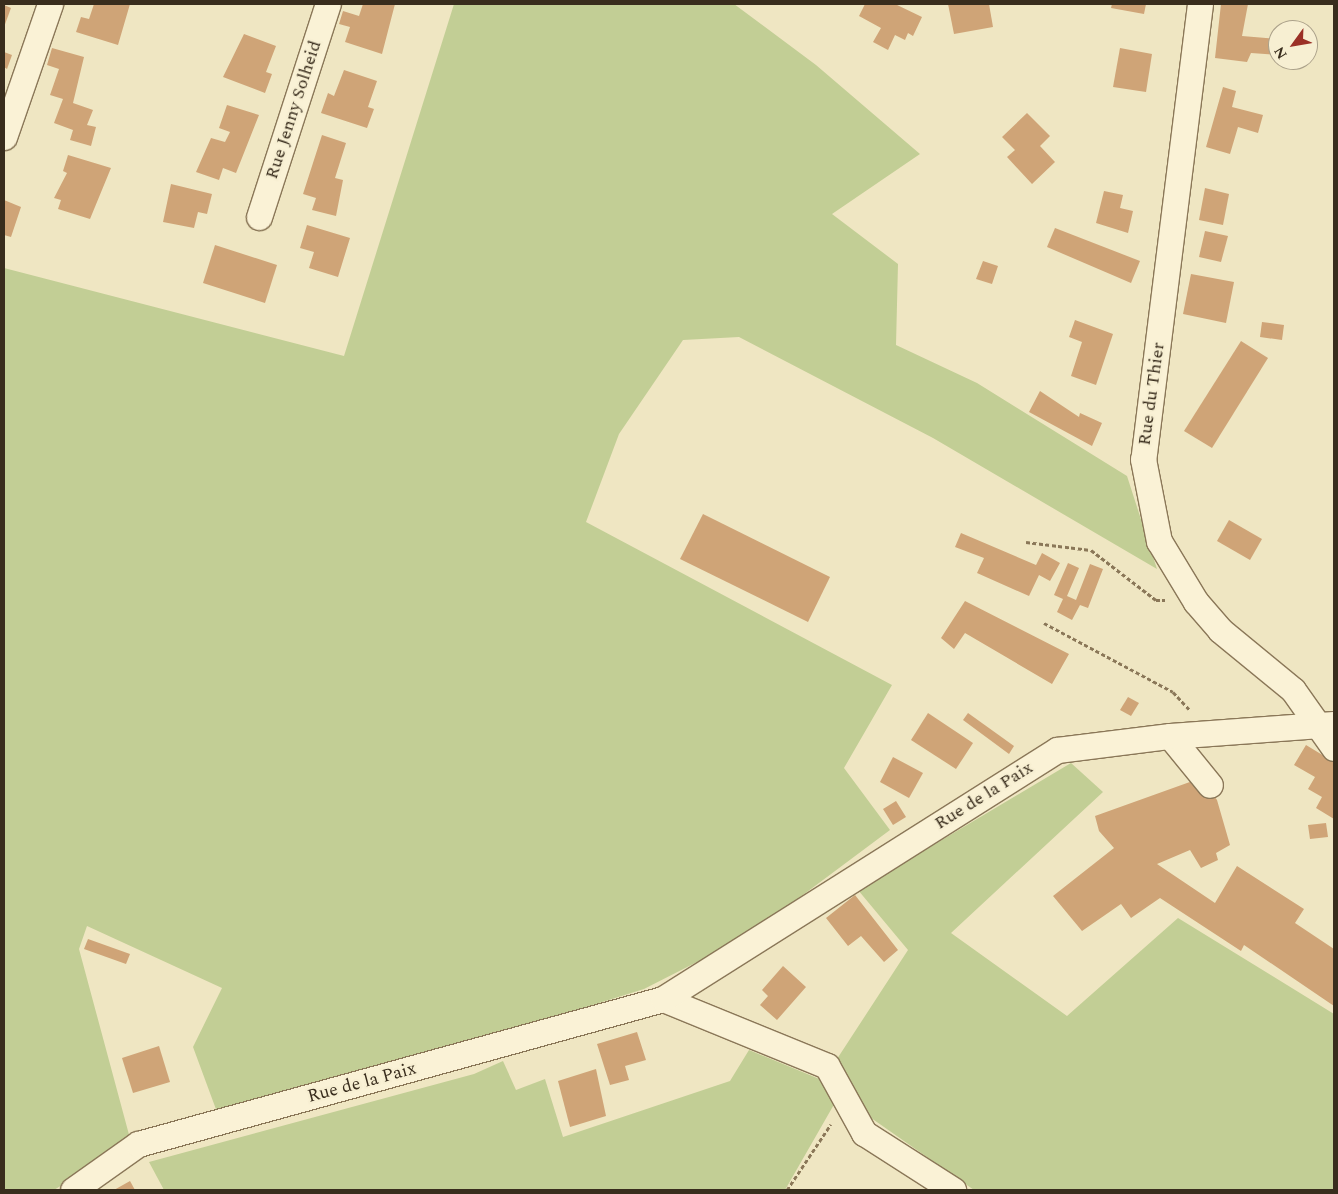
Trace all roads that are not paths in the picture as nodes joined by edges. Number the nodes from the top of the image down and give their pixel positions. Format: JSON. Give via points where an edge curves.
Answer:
{"nodes":[{"id":1,"x":50,"y":4,"type":"edge"},
{"id":2,"x":328,"y":4,"type":"edge"},
{"id":3,"x":1200,"y":4,"type":"edge"},
{"id":4,"x":4,"y":137,"type":"edge"},
{"id":5,"x":259,"y":217,"type":"dead end"},
{"id":6,"x":1326,"y":724,"type":"edge"},
{"id":7,"x":1170,"y":736,"type":"junction"},
{"id":8,"x":1334,"y":748,"type":"edge"},
{"id":9,"x":1210,"y":785,"type":"dead end"},
{"id":10,"x":663,"y":999,"type":"junction"},
{"id":11,"x":73,"y":1190,"type":"edge"},
{"id":12,"x":953,"y":1190,"type":"edge"}],
"edges":[{"from":1,"to":4,"type":"street"},
{"from":2,"to":5,"type":"street","name":"Rue Jenny Solheid"},
{"from":3,"to":6,"type":"street","name":"Rue du Thier","via":[[1143,459],[1159,541],[1196,602],[1220,630],[1293,690]]},
{"from":6,"to":7,"type":"street","name":"Rue de la Paix"},
{"from":6,"to":8,"type":"street"},
{"from":7,"to":9,"type":"street"},
{"from":7,"to":10,"type":"street","name":"Rue de la Paix","via":[[1057,750]]},
{"from":10,"to":11,"type":"street","name":"Rue de la Paix","via":[[138,1144]]},
{"from":10,"to":12,"type":"street","via":[[827,1066],[864,1133]]}]}
